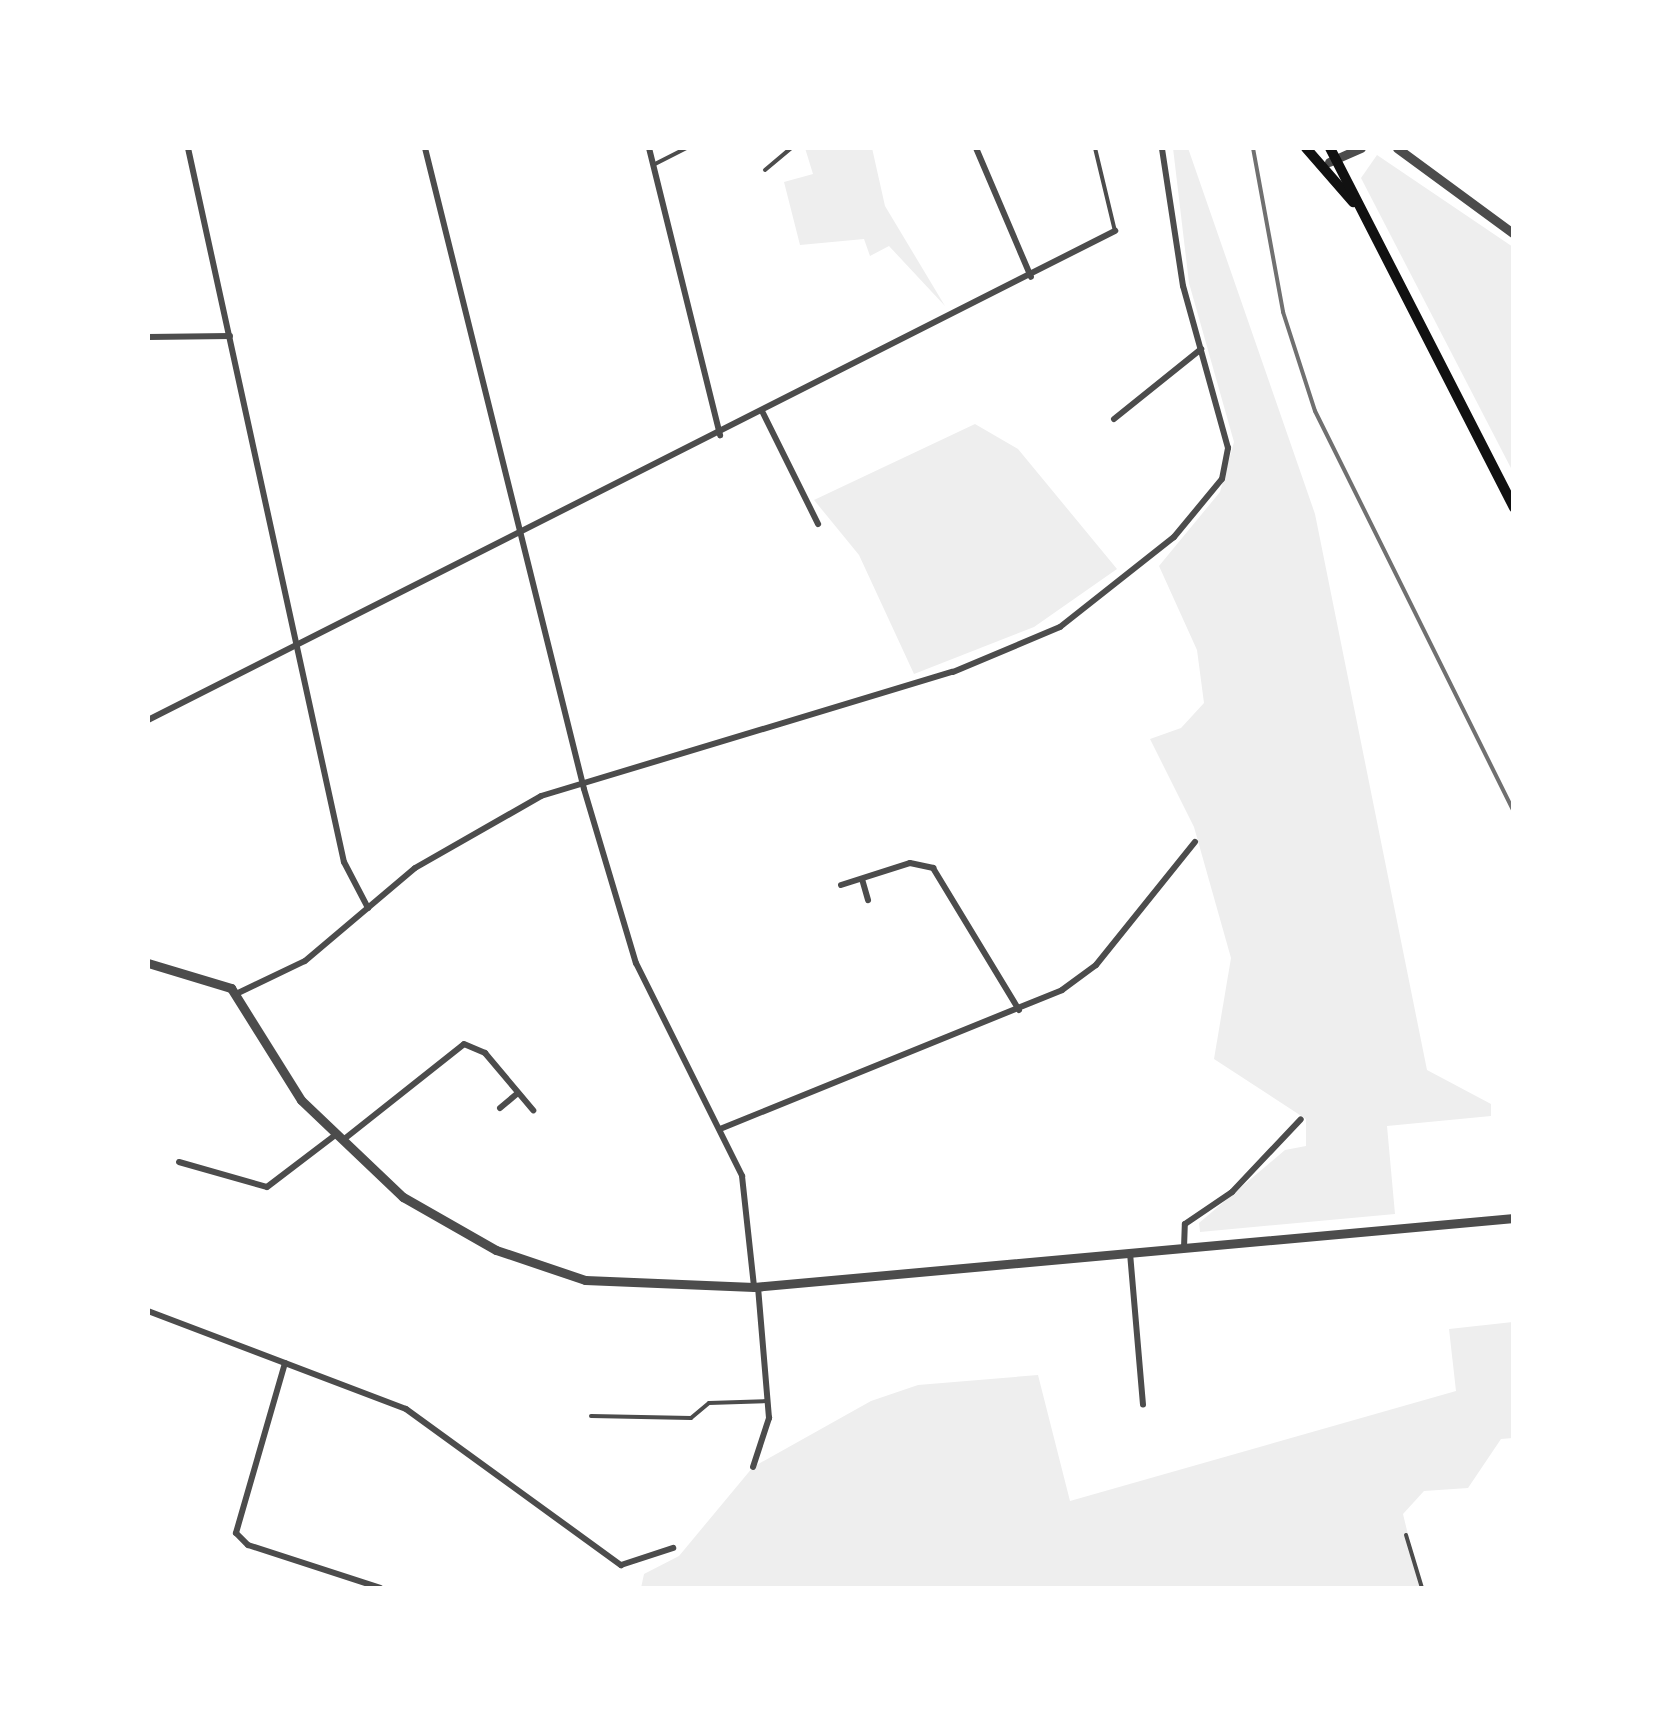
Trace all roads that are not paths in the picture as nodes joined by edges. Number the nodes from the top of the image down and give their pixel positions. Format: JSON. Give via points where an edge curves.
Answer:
{"nodes":[{"id":1,"x":188,"y":148,"type":"edge"},
{"id":2,"x":424,"y":148,"type":"edge"},
{"id":3,"x":648,"y":148,"type":"edge"},
{"id":4,"x":686,"y":148,"type":"edge"},
{"id":5,"x":790,"y":148,"type":"edge"},
{"id":6,"x":976,"y":148,"type":"edge"},
{"id":7,"x":1095,"y":148,"type":"edge"},
{"id":8,"x":1162,"y":148,"type":"edge"},
{"id":9,"x":1306,"y":148,"type":"edge"},
{"id":10,"x":1362,"y":148,"type":"edge"},
{"id":11,"x":1397,"y":148,"type":"edge"},
{"id":12,"x":1332,"y":157,"type":"edge"},
{"id":13,"x":653,"y":165,"type":"junction"},
{"id":14,"x":766,"y":170,"type":"dead end"},
{"id":15,"x":1354,"y":203,"type":"junction"},
{"id":16,"x":1114,"y":231,"type":"joint"},
{"id":17,"x":1514,"y":234,"type":"edge"},
{"id":18,"x":1031,"y":277,"type":"junction"},
{"id":19,"x":230,"y":336,"type":"junction"},
{"id":20,"x":148,"y":338,"type":"edge"},
{"id":21,"x":1200,"y":350,"type":"junction"},
{"id":22,"x":764,"y":413,"type":"junction"},
{"id":23,"x":1114,"y":419,"type":"dead end"},
{"id":24,"x":720,"y":435,"type":"junction"},
{"id":25,"x":1514,"y":508,"type":"edge"},
{"id":26,"x":818,"y":524,"type":"dead end"},
{"id":27,"x":520,"y":534,"type":"junction"},
{"id":28,"x":297,"y":646,"type":"junction"},
{"id":29,"x":148,"y":720,"type":"edge"},
{"id":30,"x":582,"y":780,"type":"junction"},
{"id":31,"x":1195,"y":842,"type":"dead end"},
{"id":32,"x":862,"y":879,"type":"junction"},
{"id":33,"x":841,"y":886,"type":"dead end"},
{"id":34,"x":868,"y":900,"type":"dead end"},
{"id":35,"x":368,"y":908,"type":"junction"},
{"id":36,"x":148,"y":963,"type":"edge"},
{"id":37,"x":236,"y":994,"type":"junction"},
{"id":38,"x":1019,"y":1010,"type":"junction"},
{"id":39,"x":518,"y":1093,"type":"junction"},
{"id":40,"x":500,"y":1108,"type":"dead end"},
{"id":41,"x":533,"y":1110,"type":"dead end"},
{"id":42,"x":1301,"y":1119,"type":"dead end"},
{"id":43,"x":720,"y":1129,"type":"junction"},
{"id":44,"x":337,"y":1140,"type":"junction"},
{"id":45,"x":179,"y":1162,"type":"dead end"},
{"id":46,"x":1514,"y":1218,"type":"edge"},
{"id":47,"x":1184,"y":1248,"type":"junction"},
{"id":48,"x":1130,"y":1252,"type":"junction"},
{"id":49,"x":756,"y":1287,"type":"junction"},
{"id":50,"x":148,"y":1312,"type":"edge"},
{"id":51,"x":286,"y":1363,"type":"junction"},
{"id":52,"x":768,"y":1401,"type":"junction"},
{"id":53,"x":1142,"y":1404,"type":"dead end"},
{"id":54,"x":592,"y":1416,"type":"dead end"},
{"id":55,"x":753,"y":1467,"type":"dead end"},
{"id":56,"x":1406,"y":1535,"type":"dead end"},
{"id":57,"x":673,"y":1548,"type":"dead end"},
{"id":58,"x":380,"y":1588,"type":"edge"},
{"id":59,"x":1422,"y":1588,"type":"edge"}],
"edges":[{"from":1,"to":19,"type":"street"},
{"from":2,"to":27,"type":"street"},
{"from":3,"to":13,"type":"street"},
{"from":4,"to":13,"type":"lane"},
{"from":5,"to":14,"type":"lane"},
{"from":6,"to":18,"type":"street"},
{"from":7,"to":16,"type":"lane"},
{"from":8,"to":21,"type":"street"},
{"from":9,"to":12,"type":"main road"},
{"from":10,"to":12,"type":"street"},
{"from":11,"to":17,"type":"street"},
{"from":12,"to":15,"type":"main road"},
{"from":12,"to":15,"type":"main road"},
{"from":13,"to":24,"type":"street"},
{"from":15,"to":25,"type":"main road"},
{"from":16,"to":18,"type":"street"},
{"from":18,"to":22,"type":"street"},
{"from":19,"to":20,"type":"street"},
{"from":19,"to":28,"type":"street"},
{"from":21,"to":23,"type":"street"},
{"from":21,"to":30,"type":"street","via":[[1228,448],[1222,478],[1174,537],[1060,627],[872,702]]},
{"from":22,"to":24,"type":"street"},
{"from":22,"to":26,"type":"street"},
{"from":24,"to":27,"type":"street"},
{"from":27,"to":28,"type":"street"},
{"from":27,"to":30,"type":"street"},
{"from":28,"to":29,"type":"street"},
{"from":28,"to":35,"type":"street","via":[[350,882]]},
{"from":30,"to":35,"type":"street","via":[[445,848]]},
{"from":30,"to":43,"type":"street","via":[[636,963]]},
{"from":31,"to":38,"type":"street","via":[[1096,964]]},
{"from":32,"to":33,"type":"street"},
{"from":32,"to":34,"type":"street"},
{"from":32,"to":38,"type":"street","via":[[910,863],[943,875]]},
{"from":35,"to":37,"type":"street","via":[[305,961]]},
{"from":36,"to":37,"type":"street"},
{"from":37,"to":44,"type":"street","via":[[286,1080]]},
{"from":38,"to":43,"type":"street"},
{"from":39,"to":40,"type":"street"},
{"from":39,"to":41,"type":"street"},
{"from":39,"to":44,"type":"street","via":[[480,1048],[456,1046]]},
{"from":42,"to":47,"type":"street","via":[[1232,1192],[1185,1224]]},
{"from":43,"to":49,"type":"street","via":[[742,1176]]},
{"from":44,"to":45,"type":"street","via":[[267,1187]]},
{"from":44,"to":49,"type":"street","via":[[437,1219],[538,1267],[634,1288]]},
{"from":46,"to":47,"type":"street"},
{"from":47,"to":48,"type":"street"},
{"from":48,"to":49,"type":"street"},
{"from":48,"to":53,"type":"street"},
{"from":49,"to":52,"type":"street"},
{"from":50,"to":51,"type":"street"},
{"from":51,"to":57,"type":"street","via":[[406,1408],[622,1565]]},
{"from":51,"to":58,"type":"street","via":[[236,1533],[248,1545]]},
{"from":52,"to":54,"type":"lane","via":[[709,1404],[691,1418]]},
{"from":52,"to":55,"type":"street","via":[[768,1436]]},
{"from":56,"to":59,"type":"lane"}]}
